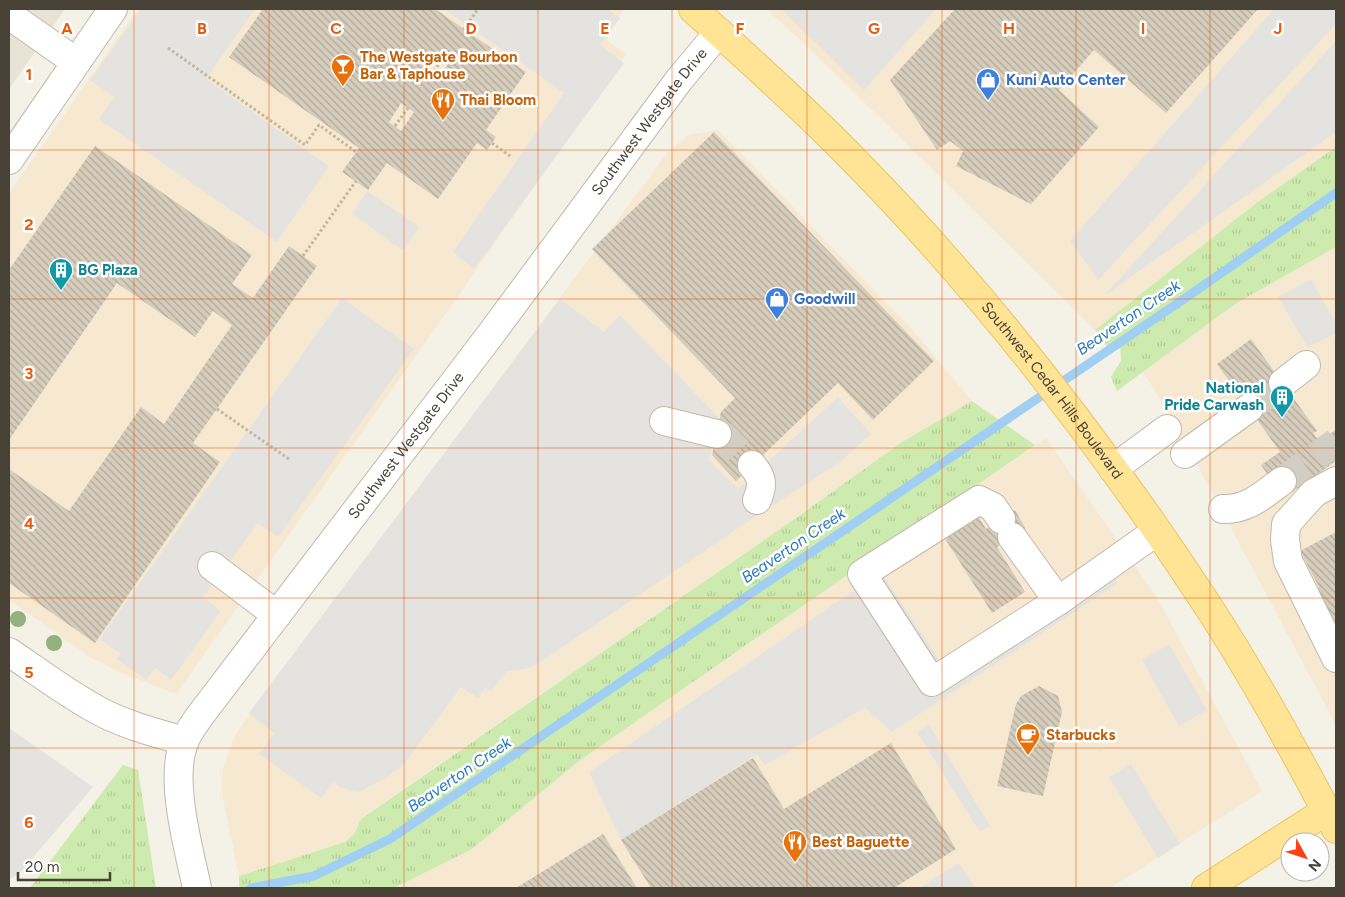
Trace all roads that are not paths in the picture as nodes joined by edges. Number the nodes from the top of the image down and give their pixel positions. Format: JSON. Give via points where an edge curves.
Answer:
{"nodes":[{"id":1,"x":113,"y":9,"type":"edge"},
{"id":2,"x":693,"y":9,"type":"edge"},
{"id":3,"x":9,"y":15,"type":"edge"},
{"id":4,"x":718,"y":32,"type":"junction"},
{"id":5,"x":76,"y":62,"type":"junction"},
{"id":6,"x":9,"y":160,"type":"edge"},
{"id":7,"x":1306,"y":365,"type":"dead end"},
{"id":8,"x":1283,"y":383,"type":"tunnel mouth"},
{"id":9,"x":1248,"y":408,"type":"tunnel mouth"},
{"id":10,"x":664,"y":421,"type":"dead end"},
{"id":11,"x":1167,"y":429,"type":"dead end"},
{"id":12,"x":717,"y":434,"type":"tunnel mouth"},
{"id":13,"x":1185,"y":454,"type":"dead end"},
{"id":14,"x":752,"y":466,"type":"tunnel mouth"},
{"id":15,"x":1113,"y":469,"type":"junction"},
{"id":16,"x":1282,"y":481,"type":"tunnel mouth"},
{"id":17,"x":1336,"y":481,"type":"edge"},
{"id":18,"x":757,"y":500,"type":"dead end"},
{"id":19,"x":1223,"y":509,"type":"dead end"},
{"id":20,"x":1157,"y":531,"type":"junction"},
{"id":21,"x":212,"y":566,"type":"dead end"},
{"id":22,"x":1058,"y":601,"type":"junction"},
{"id":23,"x":277,"y":615,"type":"junction"},
{"id":24,"x":9,"y":652,"type":"edge"},
{"id":25,"x":1336,"y":658,"type":"edge"},
{"id":26,"x":184,"y":742,"type":"junction"},
{"id":27,"x":1333,"y":815,"type":"edge"},
{"id":28,"x":195,"y":877,"type":"edge"},
{"id":29,"x":1206,"y":888,"type":"edge"}],
"edges":[{"from":1,"to":5,"type":"street"},
{"from":2,"to":4,"type":"main road","name":"Southwest Cedar Hills Boulevard"},
{"from":3,"to":5,"type":"street"},
{"from":4,"to":15,"type":"main road","name":"Southwest Cedar Hills Boulevard","via":[[847,152],[919,230],[1026,356]]},
{"from":4,"to":23,"type":"street","name":"Southwest Westgate Drive"},
{"from":5,"to":6,"type":"street"},
{"from":7,"to":8,"type":"street"},
{"from":9,"to":13,"type":"street"},
{"from":10,"to":12,"type":"street"},
{"from":11,"to":15,"type":"street"},
{"from":14,"to":18,"type":"street","via":[[761,477]]},
{"from":15,"to":20,"type":"main road","name":"Southwest Cedar Hills Boulevard"},
{"from":16,"to":19,"type":"street","via":[[1252,503],[1237,510]]},
{"from":17,"to":25,"type":"street","via":[[1314,494],[1286,524],[1285,540],[1288,561]]},
{"from":20,"to":22,"type":"street"},
{"from":20,"to":27,"type":"main road","name":"Southwest Cedar Hills Boulevard","via":[[1245,665]]},
{"from":21,"to":23,"type":"street"},
{"from":22,"to":22,"type":"street","via":[[993,507],[979,500],[862,574],[932,682]]},
{"from":23,"to":26,"type":"street","name":"Southwest Westgate Drive","via":[[199,717]]},
{"from":24,"to":26,"type":"street","via":[[104,714]]},
{"from":26,"to":28,"type":"street","name":"Southwest Westgate Drive","via":[[178,777],[180,803]]},
{"from":27,"to":29,"type":"main road"}]}
